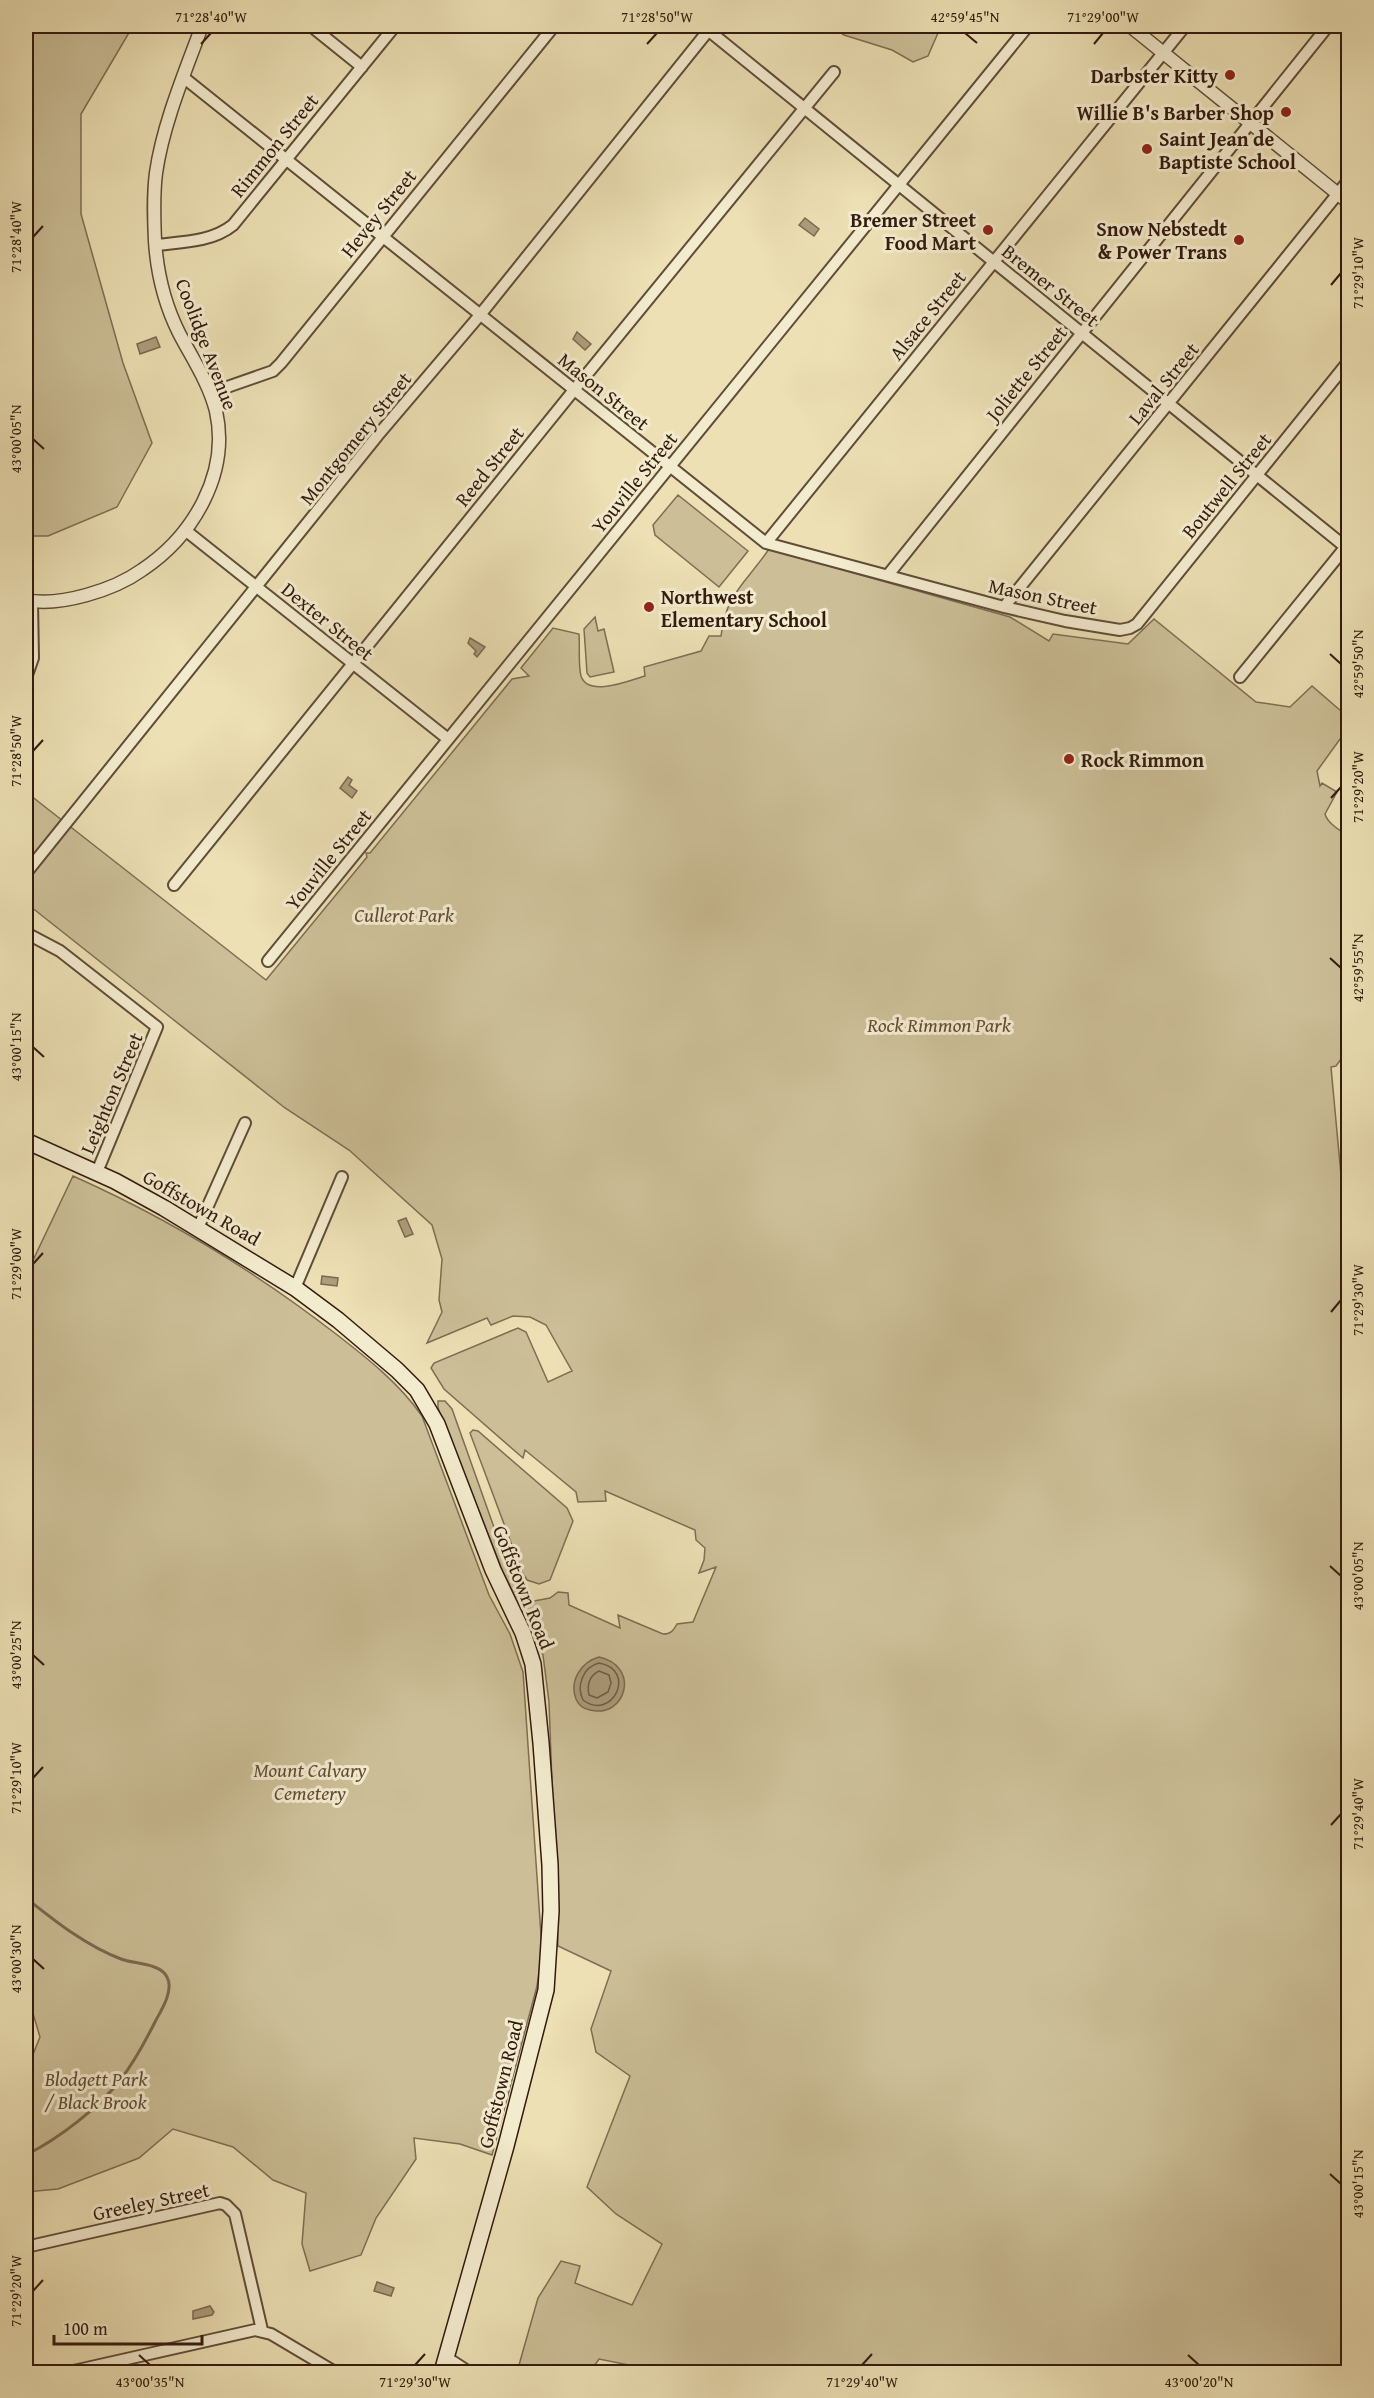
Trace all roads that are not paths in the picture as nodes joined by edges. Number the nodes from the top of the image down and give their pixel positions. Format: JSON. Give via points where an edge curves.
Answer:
{"nodes":[{"id":1,"x":202,"y":26,"type":"edge"},
{"id":2,"x":311,"y":26,"type":"edge"},
{"id":3,"x":395,"y":26,"type":"edge"},
{"id":4,"x":554,"y":26,"type":"edge"},
{"id":5,"x":1028,"y":26,"type":"edge"},
{"id":6,"x":1130,"y":26,"type":"edge"},
{"id":7,"x":1185,"y":26,"type":"edge"},
{"id":8,"x":1328,"y":26,"type":"edge"},
{"id":9,"x":707,"y":27,"type":"edge"},
{"id":10,"x":1163,"y":52,"type":"junction"},
{"id":11,"x":362,"y":67,"type":"junction"},
{"id":12,"x":834,"y":72,"type":"dead end"},
{"id":13,"x":183,"y":76,"type":"junction"},
{"id":14,"x":805,"y":109,"type":"junction"},
{"id":15,"x":1251,"y":123,"type":"junction"},
{"id":16,"x":287,"y":159,"type":"junction"},
{"id":17,"x":1348,"y":181,"type":"edge"},
{"id":18,"x":898,"y":184,"type":"junction"},
{"id":19,"x":1338,"y":194,"type":"junction"},
{"id":20,"x":1348,"y":202,"type":"edge"},
{"id":21,"x":382,"y":236,"type":"junction"},
{"id":22,"x":156,"y":245,"type":"junction"},
{"id":23,"x":993,"y":261,"type":"junction"},
{"id":24,"x":480,"y":315,"type":"junction"},
{"id":25,"x":1082,"y":333,"type":"junction"},
{"id":26,"x":1348,"y":362,"type":"edge"},
{"id":27,"x":574,"y":390,"type":"junction"},
{"id":28,"x":210,"y":393,"type":"junction"},
{"id":29,"x":1169,"y":404,"type":"junction"},
{"id":30,"x":669,"y":467,"type":"junction"},
{"id":31,"x":1256,"y":474,"type":"junction"},
{"id":32,"x":185,"y":530,"type":"junction"},
{"id":33,"x":765,"y":543,"type":"junction"},
{"id":34,"x":1348,"y":547,"type":"edge"},
{"id":35,"x":888,"y":575,"type":"junction"},
{"id":36,"x":256,"y":587,"type":"junction"},
{"id":37,"x":29,"y":600,"type":"edge"},
{"id":38,"x":1004,"y":607,"type":"junction"},
{"id":39,"x":1130,"y":628,"type":"joint"},
{"id":40,"x":352,"y":663,"type":"junction"},
{"id":41,"x":1240,"y":677,"type":"dead end"},
{"id":42,"x":26,"y":678,"type":"edge"},
{"id":43,"x":448,"y":740,"type":"junction"},
{"id":44,"x":26,"y":873,"type":"edge"},
{"id":45,"x":174,"y":885,"type":"dead end"},
{"id":46,"x":26,"y":933,"type":"edge"},
{"id":47,"x":268,"y":961,"type":"dead end"},
{"id":48,"x":245,"y":1123,"type":"dead end"},
{"id":49,"x":26,"y":1141,"type":"edge"},
{"id":50,"x":97,"y":1172,"type":"junction"},
{"id":51,"x":342,"y":1177,"type":"dead end"},
{"id":52,"x":198,"y":1228,"type":"junction"},
{"id":53,"x":295,"y":1287,"type":"junction"},
{"id":54,"x":26,"y":2247,"type":"edge"},
{"id":55,"x":262,"y":2330,"type":"junction"},
{"id":56,"x":446,"y":2357,"type":"junction"},
{"id":57,"x":93,"y":2370,"type":"edge"},
{"id":58,"x":69,"y":2373,"type":"edge"},
{"id":59,"x":335,"y":2373,"type":"edge"},
{"id":60,"x":442,"y":2373,"type":"edge"},
{"id":61,"x":469,"y":2373,"type":"edge"}],
"edges":[{"from":1,"to":13,"type":"street","name":"Coolidge Avenue"},
{"from":2,"to":11,"type":"street"},
{"from":3,"to":11,"type":"street","name":"Rimmon Street"},
{"from":4,"to":21,"type":"street","name":"Hevey Street"},
{"from":5,"to":18,"type":"street","name":"Youville Street"},
{"from":6,"to":10,"type":"street"},
{"from":7,"to":10,"type":"street","name":"Alsace Street"},
{"from":8,"to":15,"type":"street","name":"Joliette Street"},
{"from":9,"to":14,"type":"street","name":"Bremer Street"},
{"from":9,"to":24,"type":"street","name":"Montgomery Street"},
{"from":10,"to":15,"type":"street"},
{"from":10,"to":23,"type":"street","name":"Alsace Street"},
{"from":11,"to":16,"type":"street","name":"Rimmon Street"},
{"from":12,"to":14,"type":"street","name":"Reed Street"},
{"from":13,"to":16,"type":"street","name":"Mason Street"},
{"from":13,"to":22,"type":"street","name":"Coolidge Avenue","via":[[158,163],[154,198]]},
{"from":14,"to":18,"type":"street","name":"Bremer Street"},
{"from":14,"to":27,"type":"street","name":"Reed Street"},
{"from":15,"to":19,"type":"street"},
{"from":15,"to":25,"type":"street","name":"Joliette Street"},
{"from":16,"to":21,"type":"street","name":"Mason Street"},
{"from":16,"to":22,"type":"street","name":"Rimmon Street","via":[[233,225],[220,235]]},
{"from":17,"to":19,"type":"street","name":"Laval Street"},
{"from":18,"to":23,"type":"street","name":"Bremer Street"},
{"from":18,"to":30,"type":"street","name":"Youville Street"},
{"from":19,"to":20,"type":"street"},
{"from":19,"to":29,"type":"street","name":"Laval Street"},
{"from":21,"to":24,"type":"street","name":"Mason Street"},
{"from":21,"to":28,"type":"street","name":"Hevey Street","via":[[273,370]]},
{"from":22,"to":28,"type":"street","name":"Coolidge Avenue","via":[[172,317]]},
{"from":23,"to":25,"type":"street","name":"Bremer Street"},
{"from":23,"to":33,"type":"street","name":"Alsace Street"},
{"from":24,"to":27,"type":"street","name":"Mason Street"},
{"from":24,"to":36,"type":"street","name":"Montgomery Street"},
{"from":25,"to":29,"type":"street","name":"Bremer Street"},
{"from":25,"to":35,"type":"street","name":"Joliette Street"},
{"from":26,"to":31,"type":"street","name":"Boutwell Street"},
{"from":27,"to":30,"type":"street","name":"Mason Street"},
{"from":27,"to":40,"type":"street","name":"Reed Street"},
{"from":28,"to":32,"type":"street","name":"Coolidge Avenue","via":[[218,427],[217,457],[207,496]]},
{"from":29,"to":31,"type":"street","name":"Bremer Street"},
{"from":29,"to":38,"type":"street","name":"Laval Street"},
{"from":30,"to":33,"type":"street","name":"Mason Street"},
{"from":30,"to":43,"type":"street","name":"Youville Street"},
{"from":31,"to":34,"type":"street","name":"Bremer Street"},
{"from":31,"to":39,"type":"street","name":"Boutwell Street"},
{"from":32,"to":36,"type":"street","name":"Dexter Street"},
{"from":32,"to":37,"type":"street","name":"Coolidge Avenue","via":[[154,562],[113,586],[80,596]]},
{"from":33,"to":35,"type":"street","name":"Mason Street"},
{"from":34,"to":41,"type":"street"},
{"from":35,"to":38,"type":"street","name":"Mason Street"},
{"from":36,"to":40,"type":"street","name":"Dexter Street"},
{"from":36,"to":44,"type":"street","name":"Montgomery Street"},
{"from":37,"to":42,"type":"street","via":[[33,658]]},
{"from":38,"to":39,"type":"street","name":"Mason Street","via":[[1065,621],[1120,630]]},
{"from":40,"to":43,"type":"street","name":"Dexter Street"},
{"from":40,"to":45,"type":"street","name":"Reed Street"},
{"from":43,"to":47,"type":"street","name":"Youville Street"},
{"from":46,"to":50,"type":"street","name":"Leighton Street","via":[[60,951],[157,1027]]},
{"from":48,"to":52,"type":"street"},
{"from":49,"to":50,"type":"main road","name":"Goffstown Road"},
{"from":50,"to":52,"type":"main road","name":"Goffstown Road"},
{"from":51,"to":53,"type":"street"},
{"from":52,"to":53,"type":"main road","name":"Goffstown Road"},
{"from":53,"to":56,"type":"main road","name":"Goffstown Road","via":[[397,1370],[431,1412],[493,1570],[523,1633],[536,1681],[550,1865],[546,1990]]},
{"from":54,"to":55,"type":"street","name":"Greeley Street","via":[[220,2203],[226,2205],[235,2214]]},
{"from":55,"to":57,"type":"street"},
{"from":55,"to":59,"type":"street"},
{"from":56,"to":60,"type":"main road","name":"Goffstown Road"},
{"from":56,"to":61,"type":"street"},
{"from":57,"to":58,"type":"street"}]}
